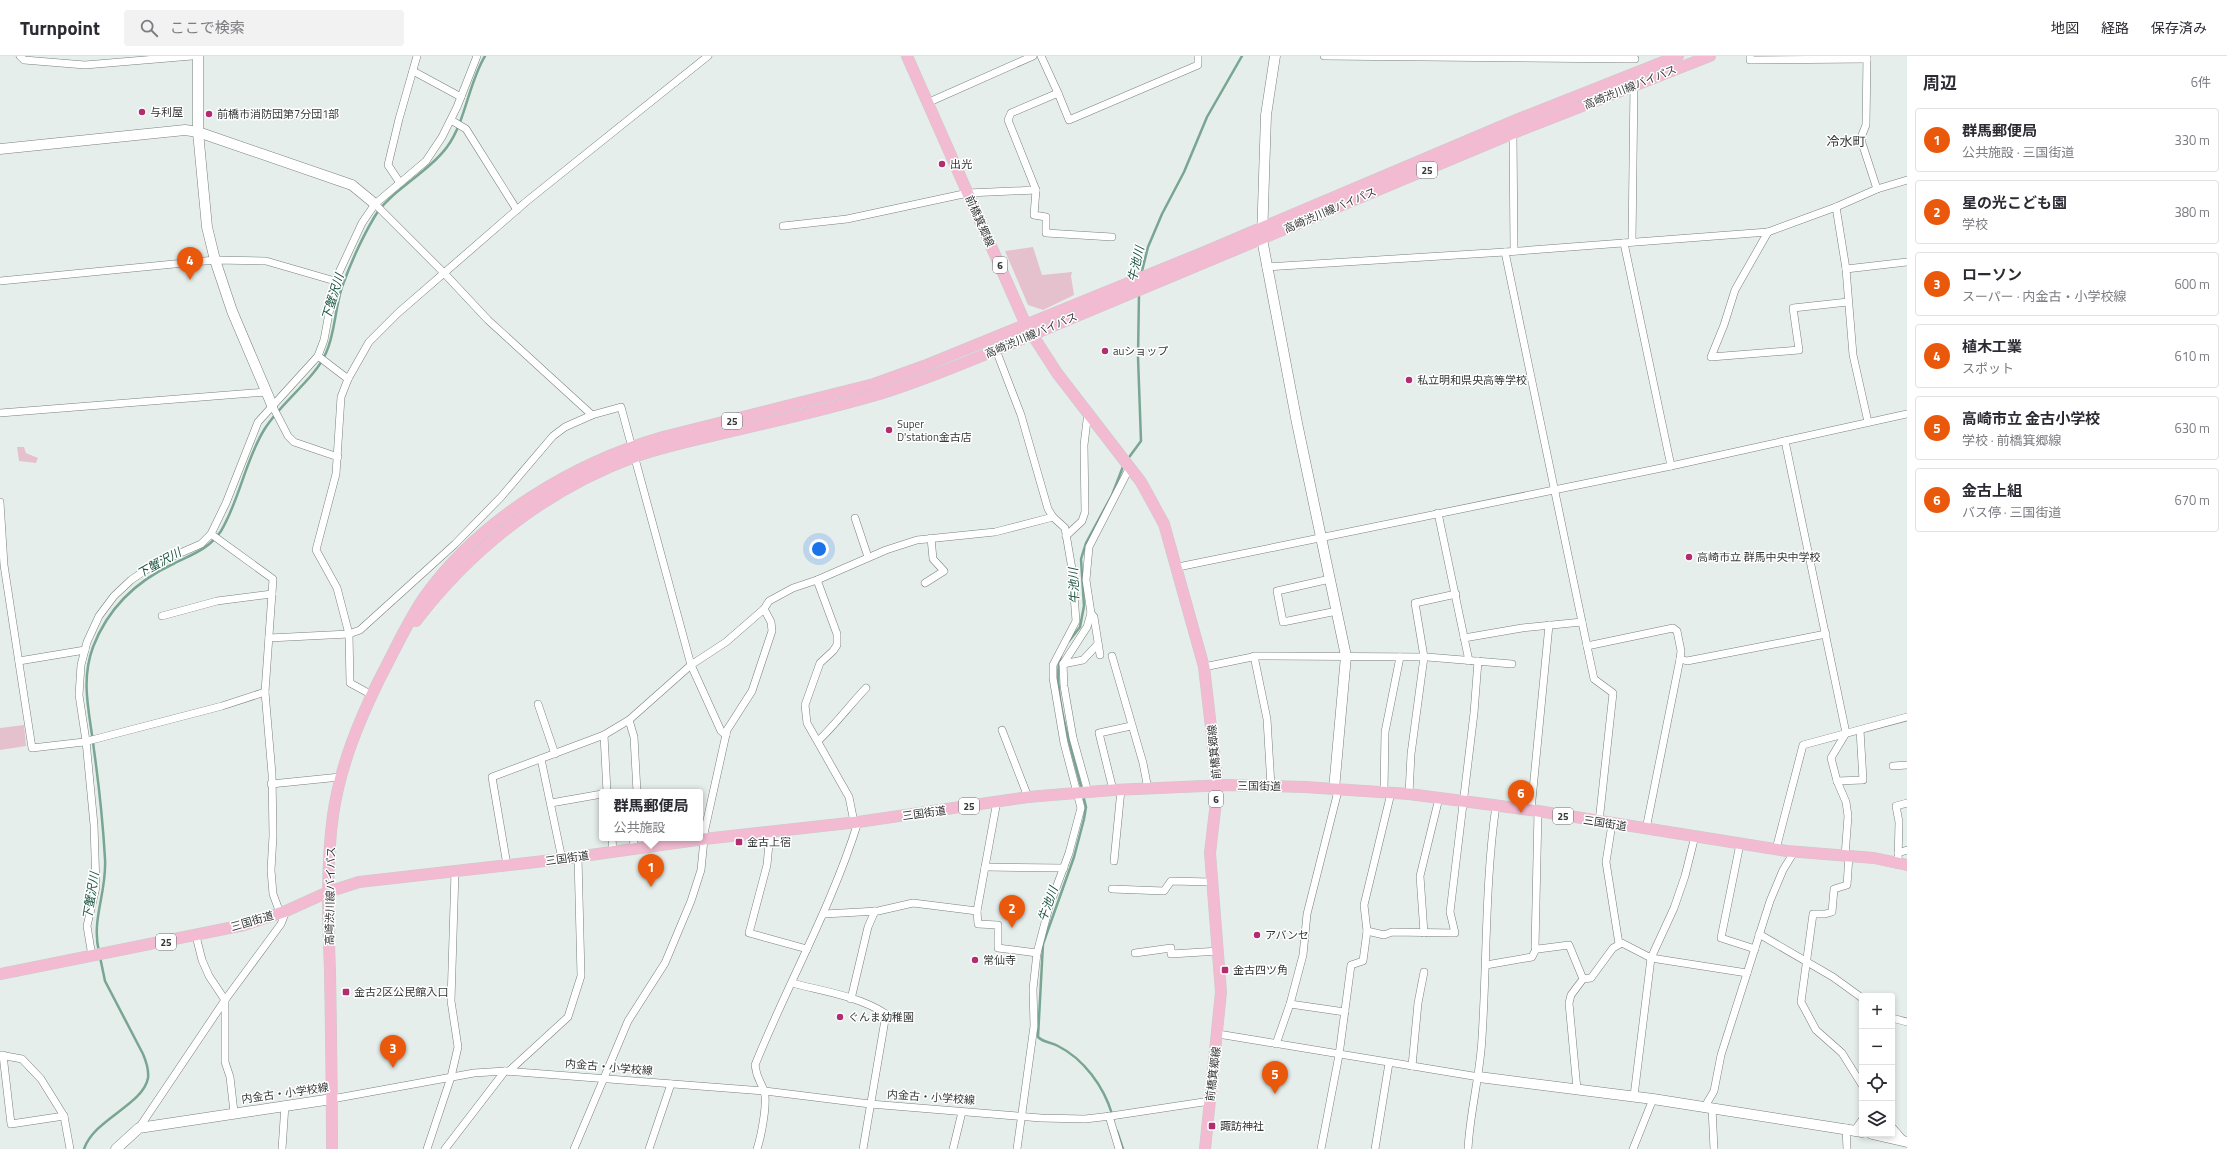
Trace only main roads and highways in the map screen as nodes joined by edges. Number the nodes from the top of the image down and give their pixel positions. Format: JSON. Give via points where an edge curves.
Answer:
{"nodes":[{"id":1,"x":907,"y":56,"type":"edge"},
{"id":2,"x":1678,"y":56,"type":"edge"},
{"id":3,"x":1710,"y":56,"type":"edge"},
{"id":4,"x":1026,"y":325,"type":"junction"},
{"id":5,"x":1032,"y":335,"type":"junction"},
{"id":6,"x":633,"y":452,"type":"junction"},
{"id":7,"x":1217,"y":786,"type":"junction"},
{"id":8,"x":703,"y":839,"type":"edge"},
{"id":9,"x":691,"y":841,"type":"edge"},
{"id":10,"x":1901,"y":860,"type":"edge"},
{"id":11,"x":328,"y":892,"type":"junction"},
{"id":12,"x":0,"y":974,"type":"edge"},
{"id":13,"x":332,"y":1149,"type":"edge"},
{"id":14,"x":1204,"y":1149,"type":"edge"}],
"edges":[{"from":1,"to":4,"type":"main road","name":"前橋箕郷線","number":"6"},
{"from":2,"to":4,"type":"main road","name":"高崎渋川線バイパス","number":"25"},
{"from":3,"to":5,"type":"main road","name":"高崎渋川線バイパス","number":"25","via":[[1513,133]]},
{"from":4,"to":5,"type":"main road","name":"前橋箕郷線","number":"6"},
{"from":4,"to":6,"type":"main road","name":"高崎渋川線バイパス","number":"25","via":[[874,384],[663,437]]},
{"from":5,"to":6,"type":"main road","name":"高崎渋川線バイパス","number":"25","via":[[877,394]]},
{"from":5,"to":7,"type":"main road","name":"前橋箕郷線","number":"6","via":[[1057,373],[1150,495],[1164,524],[1204,667]]},
{"from":6,"to":11,"type":"main road","name":"高崎渋川線バイパス","number":"25","via":[[558,493],[497,536],[446,585],[392,654],[358,727],[340,777],[333,816]]},
{"from":7,"to":8,"type":"main road","name":"三国街道","number":"25","via":[[1148,788],[1028,797],[856,822]]},
{"from":7,"to":10,"type":"main road","name":"三国街道","number":"25","via":[[1272,786],[1409,794],[1496,805],[1794,852]]},
{"from":7,"to":14,"type":"main road","name":"前橋箕郷線","number":"6","via":[[1210,853],[1221,992]]},
{"from":9,"to":11,"type":"main road","name":"三国街道","number":"25","via":[[562,859],[359,882]]},
{"from":11,"to":12,"type":"main road","name":"三国街道","number":"25","via":[[283,912],[244,925]]},
{"from":11,"to":13,"type":"main road","name":"高崎渋川線バイパス","number":"25"}]}
